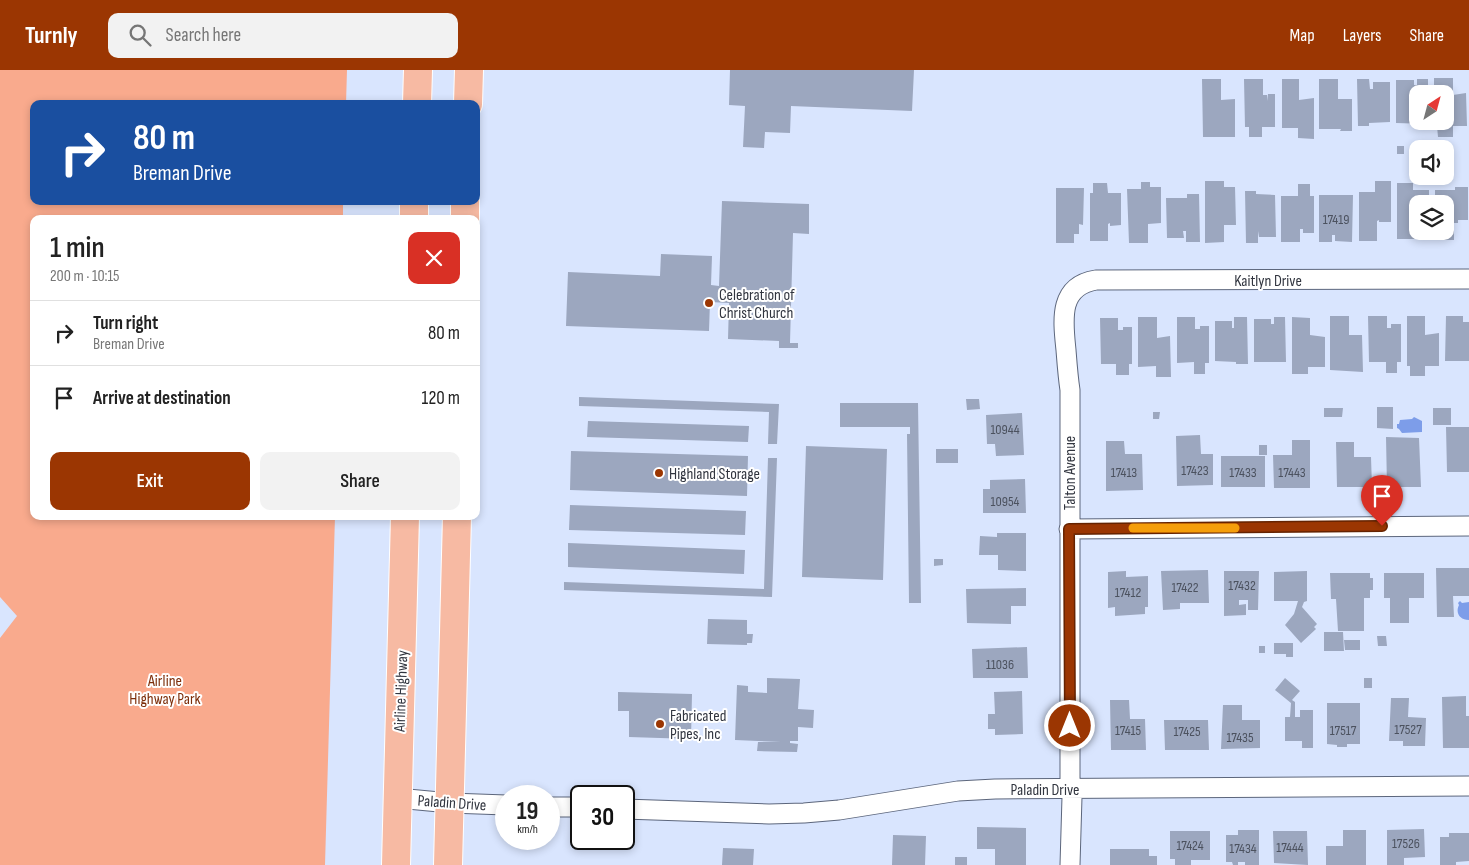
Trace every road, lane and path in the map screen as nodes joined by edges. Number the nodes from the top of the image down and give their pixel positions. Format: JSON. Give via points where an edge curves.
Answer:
{"nodes":[{"id":1,"x":418,"y":70,"type":"edge"},
{"id":2,"x":468,"y":70,"type":"edge"},
{"id":3,"x":417,"y":100,"type":"edge"},
{"id":4,"x":468,"y":100,"type":"edge"},
{"id":5,"x":1469,"y":279,"type":"edge"},
{"id":6,"x":1072,"y":293,"type":"joint"},
{"id":7,"x":405,"y":520,"type":"edge"},
{"id":8,"x":457,"y":520,"type":"edge"},
{"id":9,"x":1469,"y":526,"type":"edge"},
{"id":10,"x":1069,"y":529,"type":"junction"},
{"id":11,"x":1469,"y":786,"type":"edge"},
{"id":12,"x":1071,"y":789,"type":"junction"},
{"id":13,"x":397,"y":798,"type":"junction"},
{"id":14,"x":450,"y":803,"type":"junction"},
{"id":15,"x":495,"y":805,"type":"edge"},
{"id":16,"x":635,"y":809,"type":"edge"},
{"id":17,"x":396,"y":865,"type":"edge"},
{"id":18,"x":448,"y":865,"type":"edge"},
{"id":19,"x":1070,"y":865,"type":"edge"}],
"edges":[{"from":1,"to":3,"type":"highway"},
{"from":2,"to":4,"type":"highway"},
{"from":5,"to":6,"type":"street","name":"Kaitlyn Drive","via":[[1096,280],[1082,284]]},
{"from":6,"to":10,"type":"street","name":"Talton Avenue","via":[[1064,311],[1063,326],[1070,390]]},
{"from":7,"to":13,"type":"highway","name":"Airline Highway"},
{"from":8,"to":14,"type":"highway"},
{"from":9,"to":10,"type":"street"},
{"from":10,"to":12,"type":"street","name":"Talton Avenue"},
{"from":11,"to":12,"type":"street","name":"Paladin Drive"},
{"from":12,"to":16,"type":"street","name":"Paladin Drive","via":[[958,791],[804,813]]},
{"from":12,"to":19,"type":"street","name":"Talton Avenue"},
{"from":13,"to":14,"type":"street","name":"Paladin Drive"},
{"from":13,"to":17,"type":"highway","name":"Airline Highway"},
{"from":14,"to":15,"type":"street","name":"Paladin Drive"},
{"from":14,"to":18,"type":"highway"}]}
